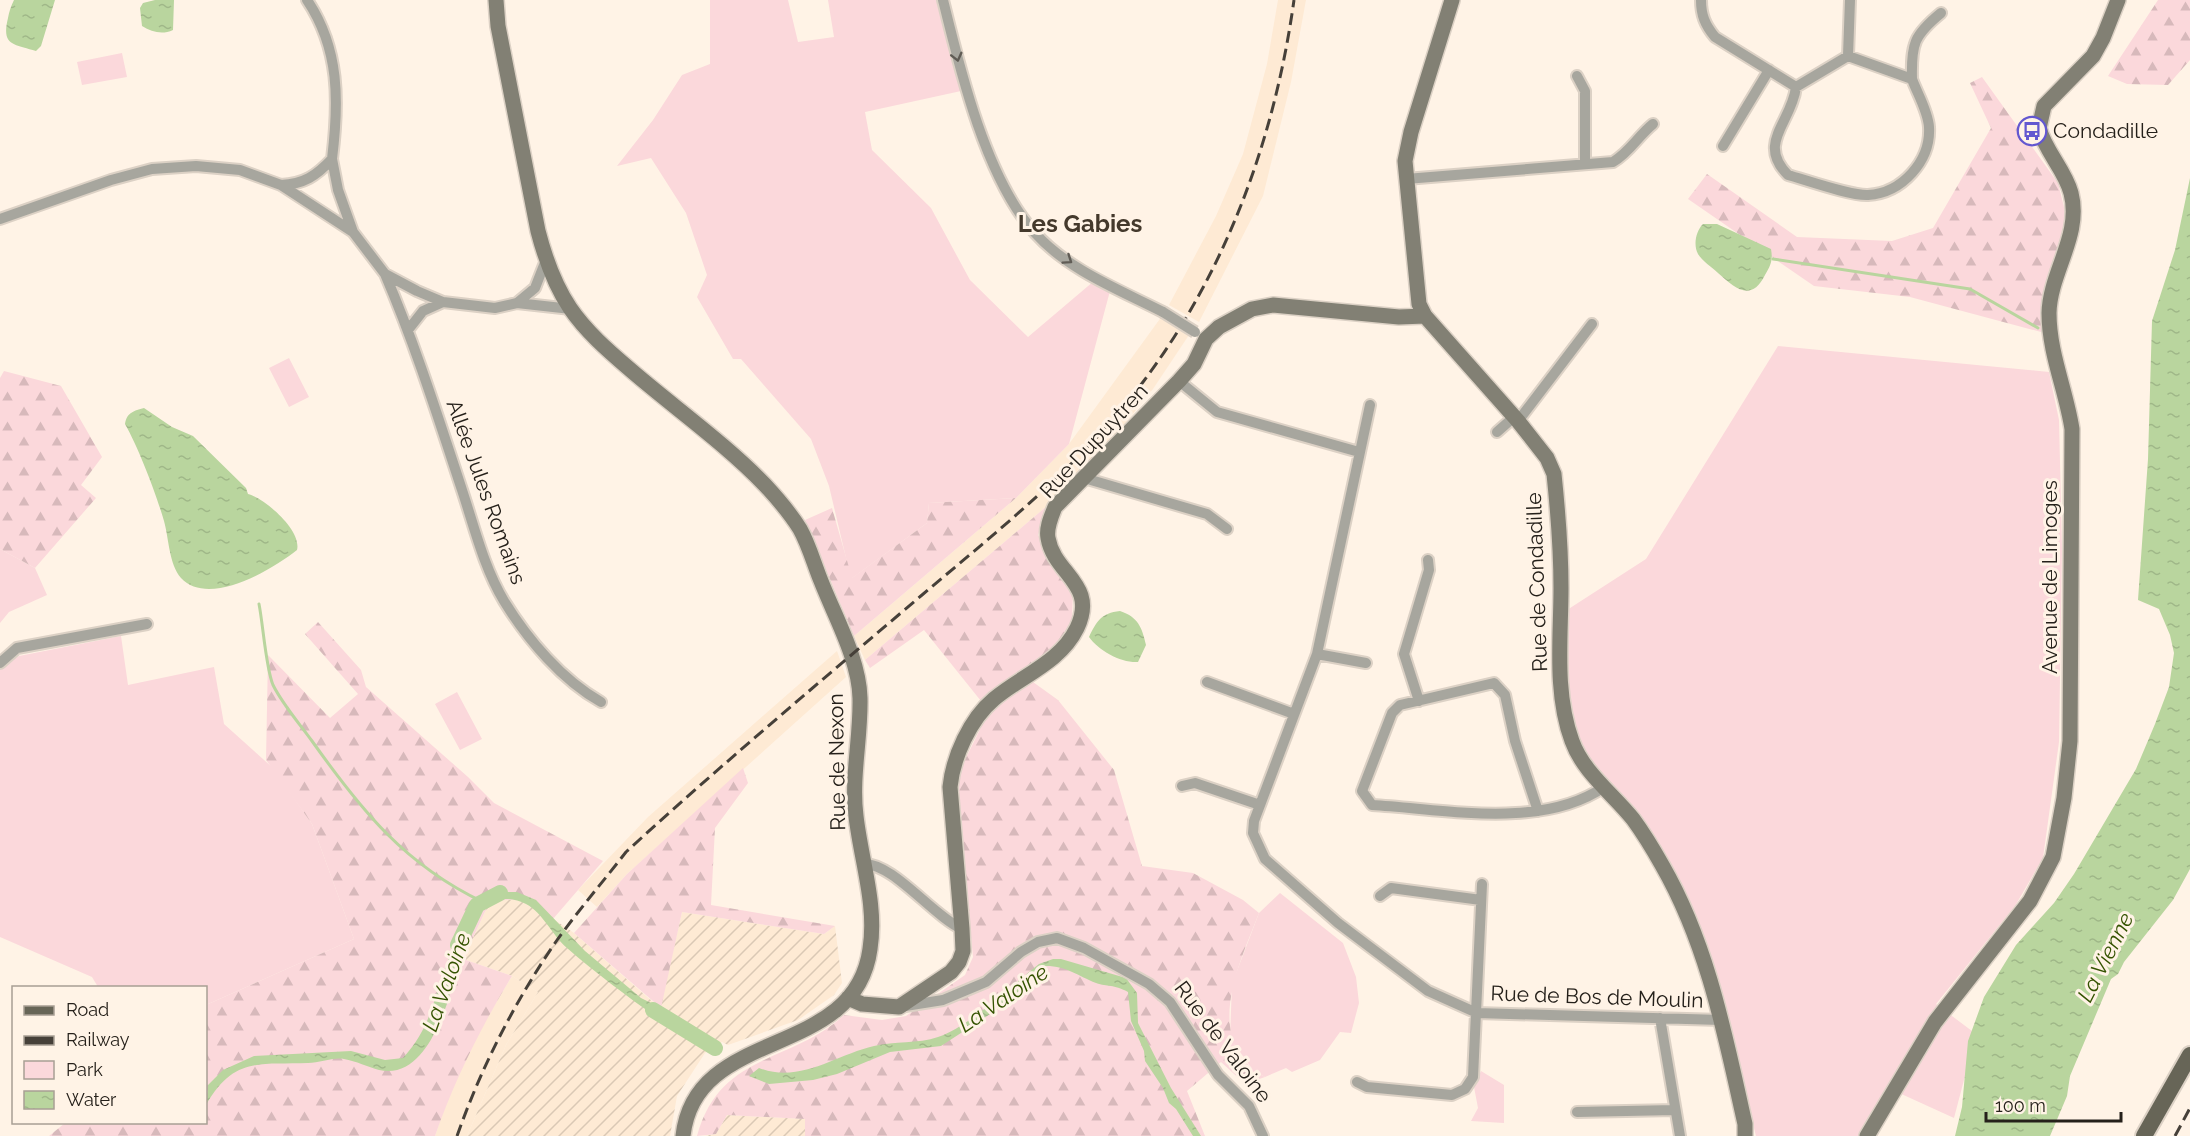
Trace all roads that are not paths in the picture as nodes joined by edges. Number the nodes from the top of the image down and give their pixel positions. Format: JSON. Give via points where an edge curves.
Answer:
{"nodes":[{"id":1,"x":307,"y":0,"type":"edge"},
{"id":2,"x":496,"y":0,"type":"edge"},
{"id":3,"x":943,"y":0,"type":"edge"},
{"id":4,"x":1452,"y":0,"type":"edge"},
{"id":5,"x":1701,"y":0,"type":"edge"},
{"id":6,"x":1850,"y":0,"type":"edge"},
{"id":7,"x":2118,"y":0,"type":"edge"},
{"id":8,"x":1941,"y":13,"type":"dead end"},
{"id":9,"x":1848,"y":56,"type":"junction"},
{"id":10,"x":1769,"y":70,"type":"junction"},
{"id":11,"x":1577,"y":76,"type":"dead end"},
{"id":12,"x":1912,"y":79,"type":"junction"},
{"id":13,"x":1796,"y":87,"type":"junction"},
{"id":14,"x":1653,"y":124,"type":"dead end"},
{"id":15,"x":1723,"y":146,"type":"dead end"},
{"id":16,"x":332,"y":159,"type":"junction"},
{"id":17,"x":1584,"y":164,"type":"junction"},
{"id":18,"x":1406,"y":179,"type":"junction"},
{"id":19,"x":281,"y":184,"type":"junction"},
{"id":20,"x":0,"y":219,"type":"edge"},
{"id":21,"x":353,"y":232,"type":"junction"},
{"id":22,"x":546,"y":260,"type":"junction"},
{"id":23,"x":385,"y":274,"type":"junction"},
{"id":24,"x":557,"y":284,"type":"junction"},
{"id":25,"x":535,"y":288,"type":"junction"},
{"id":26,"x":443,"y":302,"type":"junction"},
{"id":27,"x":517,"y":303,"type":"junction"},
{"id":28,"x":571,"y":309,"type":"junction"},
{"id":29,"x":1425,"y":315,"type":"junction"},
{"id":30,"x":1592,"y":324,"type":"dead end"},
{"id":31,"x":408,"y":330,"type":"junction"},
{"id":32,"x":1200,"y":336,"type":"junction"},
{"id":33,"x":1179,"y":381,"type":"junction"},
{"id":34,"x":1370,"y":405,"type":"dead end"},
{"id":35,"x":1516,"y":419,"type":"junction"},
{"id":36,"x":1497,"y":432,"type":"dead end"},
{"id":37,"x":1359,"y":452,"type":"junction"},
{"id":38,"x":1084,"y":478,"type":"junction"},
{"id":39,"x":1227,"y":529,"type":"dead end"},
{"id":40,"x":1428,"y":560,"type":"dead end"},
{"id":41,"x":147,"y":624,"type":"dead end"},
{"id":42,"x":1317,"y":654,"type":"junction"},
{"id":43,"x":0,"y":663,"type":"edge"},
{"id":44,"x":1366,"y":663,"type":"dead end"},
{"id":45,"x":1207,"y":682,"type":"dead end"},
{"id":46,"x":1419,"y":701,"type":"junction"},
{"id":47,"x":601,"y":702,"type":"dead end"},
{"id":48,"x":1294,"y":714,"type":"junction"},
{"id":49,"x":1182,"y":786,"type":"dead end"},
{"id":50,"x":1604,"y":787,"type":"junction"},
{"id":51,"x":1260,"y":805,"type":"junction"},
{"id":52,"x":1538,"y":811,"type":"junction"},
{"id":53,"x":863,"y":864,"type":"junction"},
{"id":54,"x":1482,"y":884,"type":"dead end"},
{"id":55,"x":1380,"y":896,"type":"dead end"},
{"id":56,"x":1481,"y":900,"type":"junction"},
{"id":57,"x":962,"y":929,"type":"junction"},
{"id":58,"x":848,"y":998,"type":"junction"},
{"id":59,"x":899,"y":1007,"type":"junction"},
{"id":60,"x":1477,"y":1013,"type":"junction"},
{"id":61,"x":1660,"y":1018,"type":"junction"},
{"id":62,"x":1721,"y":1020,"type":"junction"},
{"id":63,"x":2190,"y":1055,"type":"edge"},
{"id":64,"x":1358,"y":1082,"type":"dead end"},
{"id":65,"x":1675,"y":1110,"type":"junction"},
{"id":66,"x":1577,"y":1112,"type":"dead end"},
{"id":67,"x":683,"y":1136,"type":"edge"},
{"id":68,"x":1263,"y":1136,"type":"edge"},
{"id":69,"x":1680,"y":1136,"type":"edge"},
{"id":70,"x":1745,"y":1136,"type":"edge"},
{"id":71,"x":1867,"y":1136,"type":"edge"},
{"id":72,"x":2144,"y":1136,"type":"edge"}],
"edges":[{"from":1,"to":16,"type":"street","via":[[335,64],[336,128]]},
{"from":2,"to":22,"type":"main road","name":"Rue de Nexon"},
{"from":3,"to":32,"type":"street","one_way":true,"bridge":true,"via":[[966,92],[1006,189],[1035,233],[1068,262]]},
{"from":4,"to":18,"type":"main road","name":"Rue de Condadille","via":[[1411,132],[1405,160]]},
{"from":5,"to":10,"type":"street","via":[[1701,13],[1714,37]]},
{"from":6,"to":9,"type":"street"},
{"from":7,"to":71,"type":"main road","name":"Avenue de Limoges","via":[[2093,56],[2044,106],[2039,128],[2071,192],[2073,209],[2071,232],[2049,313],[2053,356],[2072,429],[2070,741],[2053,858],[2030,901],[1935,1022]]},
{"from":8,"to":12,"type":"street","via":[[1920,31],[1911,56]]},
{"from":9,"to":12,"type":"street"},
{"from":9,"to":13,"type":"street"},
{"from":10,"to":13,"type":"street"},
{"from":10,"to":15,"type":"street"},
{"from":11,"to":17,"type":"street","via":[[1585,91]]},
{"from":12,"to":13,"type":"street","via":[[1929,125],[1923,157],[1900,185],[1866,196],[1788,175],[1778,165],[1774,141],[1794,100]]},
{"from":14,"to":17,"type":"street","via":[[1628,153],[1613,162]]},
{"from":16,"to":19,"type":"street","via":[[316,176],[297,184]]},
{"from":16,"to":21,"type":"street"},
{"from":17,"to":18,"type":"street"},
{"from":18,"to":29,"type":"main road","name":"Rue de Condadille","via":[[1417,293]]},
{"from":19,"to":20,"type":"street","via":[[240,170],[196,166],[152,169]]},
{"from":19,"to":21,"type":"street"},
{"from":21,"to":23,"type":"street"},
{"from":22,"to":24,"type":"main road","name":"Rue de Nexon"},
{"from":22,"to":25,"type":"street"},
{"from":23,"to":26,"type":"street"},
{"from":23,"to":31,"type":"street","name":"Allée Jules Romains"},
{"from":24,"to":25,"type":"street"},
{"from":24,"to":28,"type":"main road","name":"Rue de Nexon"},
{"from":25,"to":27,"type":"street"},
{"from":26,"to":27,"type":"street","via":[[495,308]]},
{"from":26,"to":31,"type":"street","via":[[423,311]]},
{"from":27,"to":28,"type":"street"},
{"from":28,"to":53,"type":"main road","name":"Rue de Nexon","via":[[609,351],[763,483],[801,531],[844,640],[860,695],[855,812]]},
{"from":29,"to":32,"type":"main road","name":"Rue Dupuytren","via":[[1399,317],[1273,305],[1252,309]]},
{"from":29,"to":35,"type":"main road","name":"Rue de Condadille"},
{"from":30,"to":35,"type":"street"},
{"from":31,"to":47,"type":"street","name":"Allée Jules Romains","via":[[503,599],[532,640],[580,690]]},
{"from":32,"to":33,"type":"main road","name":"Rue Dupuytren","via":[[1194,364]]},
{"from":33,"to":37,"type":"street","via":[[1217,412]]},
{"from":33,"to":38,"type":"main road","name":"Rue Dupuytren"},
{"from":34,"to":37,"type":"street","name":"Rue de Bos de Moulin"},
{"from":35,"to":36,"type":"street"},
{"from":35,"to":50,"type":"main road","name":"Rue de Condadille","via":[[1547,458],[1554,474],[1561,579],[1562,707],[1582,760]]},
{"from":37,"to":42,"type":"street","name":"Rue de Bos de Moulin"},
{"from":38,"to":39,"type":"street","via":[[1207,514]]},
{"from":38,"to":57,"type":"main road","name":"Rue Dupuytren","via":[[1055,507],[1048,525],[1048,539],[1055,556],[1081,593],[1083,608],[1077,628],[1048,662],[987,706],[963,743],[952,770],[950,788]]},
{"from":40,"to":46,"type":"street","via":[[1429,570],[1404,654]]},
{"from":41,"to":43,"type":"street","via":[[17,648]]},
{"from":42,"to":44,"type":"street"},
{"from":42,"to":48,"type":"street","name":"Rue de Bos de Moulin"},
{"from":45,"to":48,"type":"street"},
{"from":46,"to":52,"type":"street","via":[[1494,682],[1505,695]]},
{"from":46,"to":52,"type":"street","via":[[1400,705],[1392,713],[1362,791],[1372,805],[1515,814]]},
{"from":48,"to":51,"type":"street","name":"Rue de Bos de Moulin"},
{"from":49,"to":51,"type":"street","via":[[1195,783]]},
{"from":50,"to":52,"type":"street","via":[[1589,798]]},
{"from":50,"to":62,"type":"main road","name":"Rue de Condadille","via":[[1650,844],[1684,906],[1705,960]]},
{"from":51,"to":60,"type":"street","name":"Rue de Bos de Moulin","via":[[1253,833],[1265,859],[1338,923],[1428,991]]},
{"from":53,"to":57,"type":"street","via":[[886,871],[947,922]]},
{"from":53,"to":58,"type":"main road","name":"Rue de Nexon","via":[[872,915],[870,952],[862,976]]},
{"from":54,"to":56,"type":"street"},
{"from":55,"to":56,"type":"street","via":[[1391,888]]},
{"from":56,"to":60,"type":"street"},
{"from":57,"to":59,"type":"main road","name":"Rue Dupuytren","via":[[963,951],[951,972]]},
{"from":58,"to":59,"type":"main road","name":"Rue de Valoine","via":[[862,1004]]},
{"from":58,"to":67,"type":"main road","name":"Rue de Nexon","via":[[817,1025],[724,1067],[704,1085],[691,1107]]},
{"from":59,"to":68,"type":"street","name":"Rue de Valoine","via":[[943,1000],[986,982],[1038,942],[1057,939],[1084,948],[1149,984],[1170,1002],[1218,1075],[1249,1106]]},
{"from":60,"to":61,"type":"street","name":"Rue de Bos de Moulin"},
{"from":60,"to":64,"type":"street","via":[[1473,1077],[1465,1089],[1452,1095],[1367,1087]]},
{"from":61,"to":62,"type":"street","name":"Rue de Bos de Moulin"},
{"from":61,"to":65,"type":"street"},
{"from":62,"to":70,"type":"main road","name":"Rue de Condadille"},
{"from":63,"to":72,"type":"main road"},
{"from":65,"to":66,"type":"street"},
{"from":65,"to":69,"type":"street"}]}
